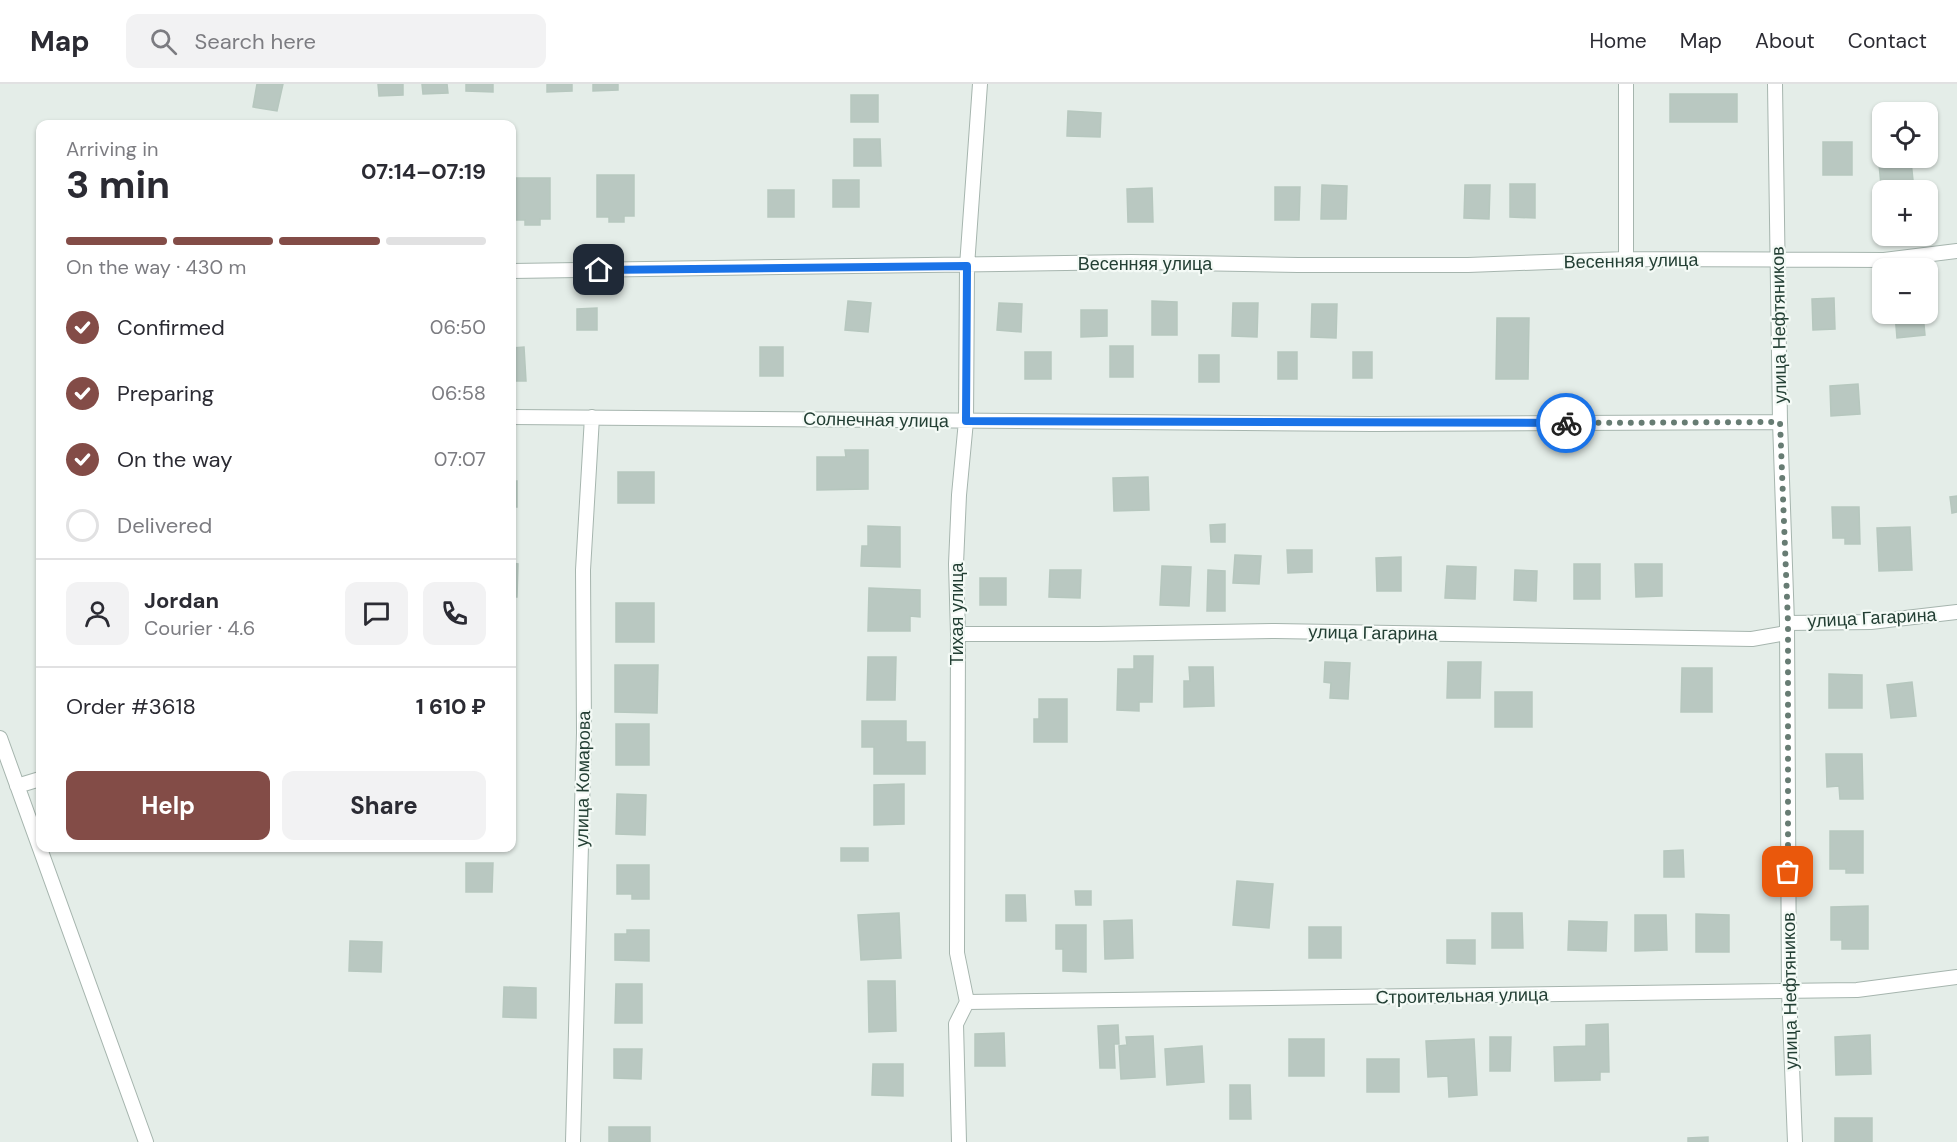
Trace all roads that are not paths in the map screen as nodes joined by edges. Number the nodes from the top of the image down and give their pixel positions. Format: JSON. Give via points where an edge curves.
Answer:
{"nodes":[{"id":1,"x":980,"y":84,"type":"edge"},
{"id":2,"x":1626,"y":84,"type":"edge"},
{"id":3,"x":1775,"y":84,"type":"edge"},
{"id":4,"x":1957,"y":251,"type":"edge"},
{"id":5,"x":1626,"y":259,"type":"junction"},
{"id":6,"x":1778,"y":261,"type":"junction"},
{"id":7,"x":967,"y":266,"type":"junction"},
{"id":8,"x":516,"y":271,"type":"edge"},
{"id":9,"x":516,"y":417,"type":"edge"},
{"id":10,"x":592,"y":417,"type":"junction"},
{"id":11,"x":966,"y":421,"type":"junction"},
{"id":12,"x":1780,"y":422,"type":"junction"},
{"id":13,"x":1957,"y":612,"type":"edge"},
{"id":14,"x":1787,"y":628,"type":"junction"},
{"id":15,"x":958,"y":634,"type":"junction"},
{"id":16,"x":0,"y":738,"type":"edge"},
{"id":17,"x":36,"y":780,"type":"edge"},
{"id":18,"x":17,"y":786,"type":"junction"},
{"id":19,"x":36,"y":838,"type":"edge"},
{"id":20,"x":41,"y":852,"type":"edge"},
{"id":21,"x":1957,"y":977,"type":"edge"},
{"id":22,"x":1789,"y":991,"type":"junction"},
{"id":23,"x":967,"y":1002,"type":"junction"},
{"id":24,"x":146,"y":1142,"type":"edge"},
{"id":25,"x":573,"y":1142,"type":"edge"},
{"id":26,"x":959,"y":1142,"type":"edge"},
{"id":27,"x":1795,"y":1142,"type":"edge"}],
"edges":[{"from":1,"to":7,"type":"street","name":"Тихая улица"},
{"from":2,"to":5,"type":"street"},
{"from":3,"to":6,"type":"street","name":"улица Нефтяников"},
{"from":4,"to":6,"type":"street","name":"Весенняя улица","via":[[1884,260]]},
{"from":5,"to":6,"type":"street","name":"Весенняя улица"},
{"from":5,"to":7,"type":"street","name":"Весенняя улица","via":[[1468,266],[1131,262]]},
{"from":6,"to":12,"type":"street","name":"улица Нефтяников"},
{"from":7,"to":8,"type":"street","name":"Весенняя улица"},
{"from":7,"to":11,"type":"street","name":"Тихая улица"},
{"from":9,"to":10,"type":"street","name":"Солнечная улица"},
{"from":10,"to":11,"type":"street","name":"Солнечная улица"},
{"from":10,"to":25,"type":"street","name":"улица Комарова","via":[[583,570],[584,733]]},
{"from":11,"to":12,"type":"street","name":"Солнечная улица"},
{"from":11,"to":15,"type":"street","name":"Тихая улица","via":[[959,495]]},
{"from":12,"to":14,"type":"street","name":"улица Нефтяников"},
{"from":13,"to":14,"type":"street","name":"улица Гагарина"},
{"from":14,"to":15,"type":"street","name":"улица Гагарина","via":[[1752,639],[1275,631]]},
{"from":14,"to":22,"type":"street","name":"улица Нефтяников"},
{"from":15,"to":23,"type":"street","name":"Тихая улица","via":[[957,953]]},
{"from":16,"to":18,"type":"street"},
{"from":17,"to":18,"type":"street"},
{"from":18,"to":19,"type":"street"},
{"from":20,"to":24,"type":"street"},
{"from":21,"to":22,"type":"street","name":"Строительная улица","via":[[1857,990]]},
{"from":22,"to":23,"type":"street","name":"Строительная улица"},
{"from":22,"to":27,"type":"street","name":"улица Нефтяников"},
{"from":23,"to":26,"type":"street","via":[[956,1024]]}]}
